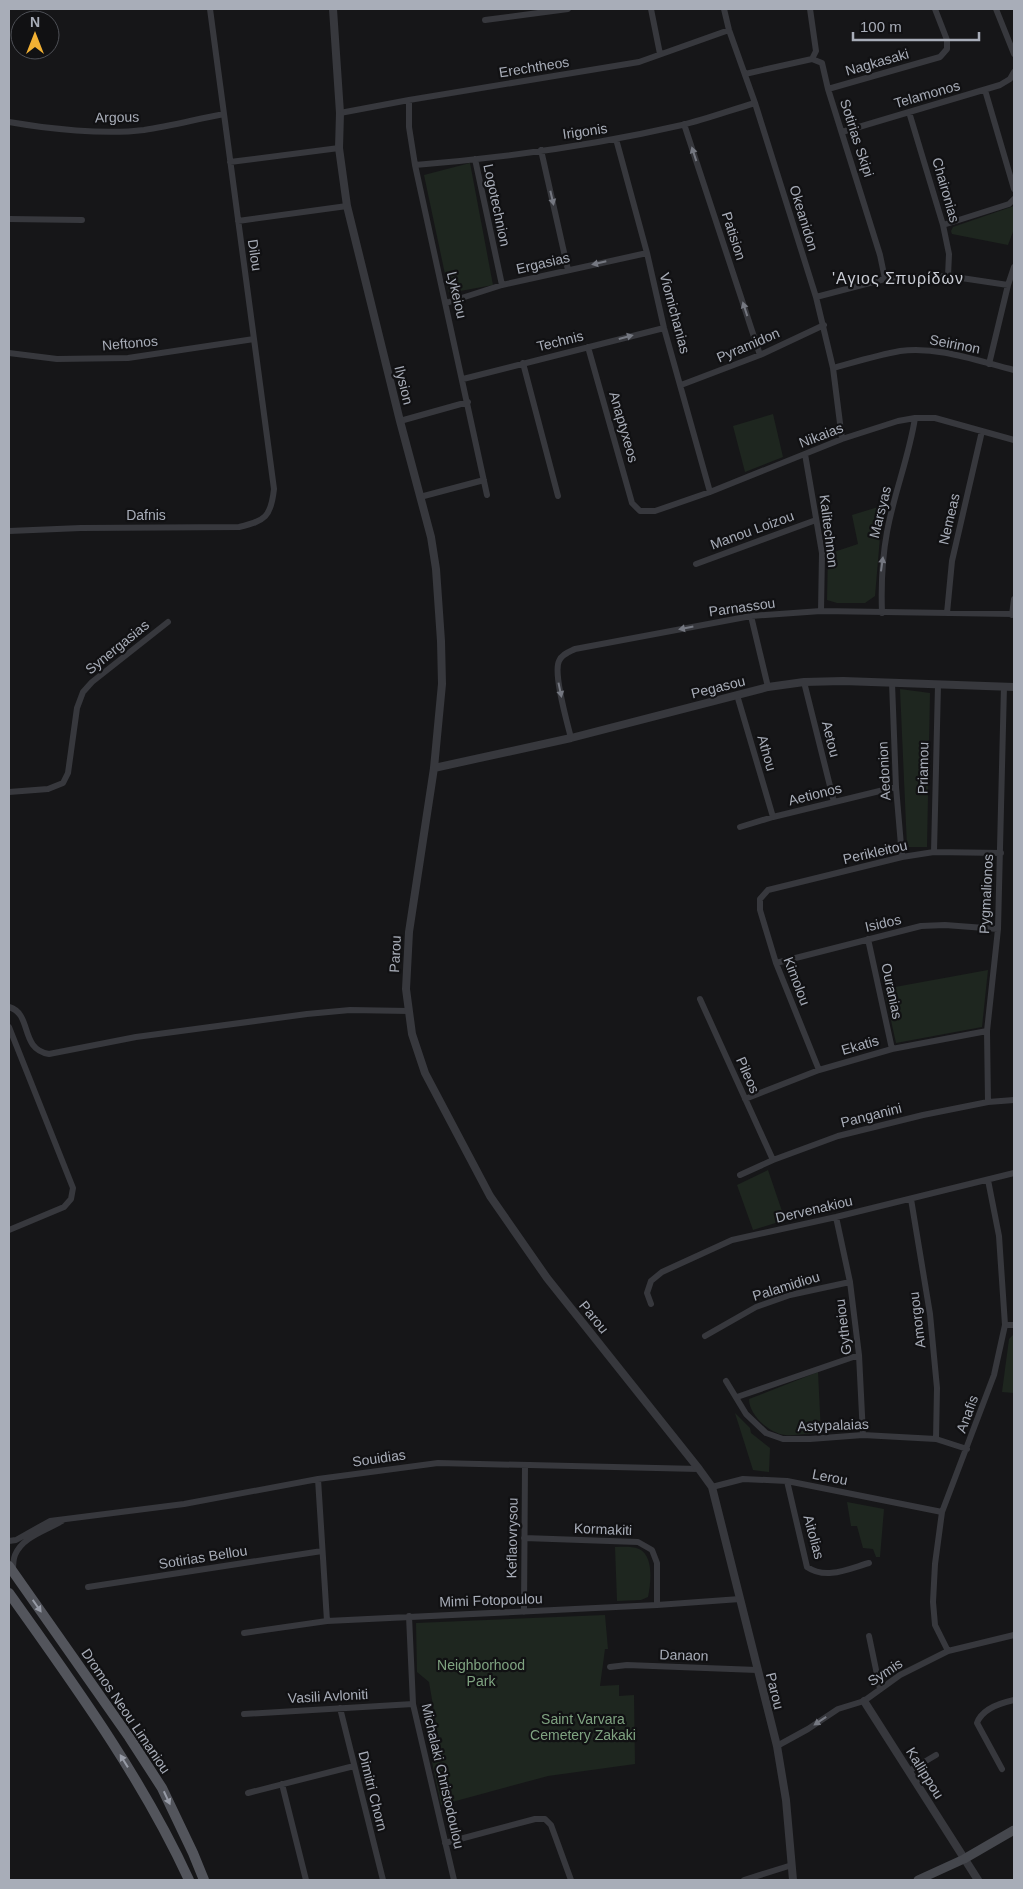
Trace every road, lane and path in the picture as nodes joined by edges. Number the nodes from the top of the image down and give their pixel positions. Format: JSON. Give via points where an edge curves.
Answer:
{"nodes":[{"id":1,"x":210,"y":9,"type":"edge"},
{"id":2,"x":333,"y":9,"type":"edge"},
{"id":3,"x":568,"y":9,"type":"edge"},
{"id":4,"x":651,"y":9,"type":"edge"},
{"id":5,"x":724,"y":9,"type":"edge"},
{"id":6,"x":810,"y":9,"type":"edge"},
{"id":7,"x":936,"y":9,"type":"edge"},
{"id":8,"x":996,"y":9,"type":"edge"},
{"id":9,"x":485,"y":20,"type":"dead end"},
{"id":10,"x":729,"y":30,"type":"junction"},
{"id":11,"x":660,"y":54,"type":"junction"},
{"id":12,"x":1014,"y":54,"type":"edge"},
{"id":13,"x":812,"y":59,"type":"junction"},
{"id":14,"x":1014,"y":72,"type":"edge"},
{"id":15,"x":746,"y":74,"type":"junction"},
{"id":16,"x":828,"y":89,"type":"junction"},
{"id":17,"x":985,"y":90,"type":"junction"},
{"id":18,"x":409,"y":100,"type":"junction"},
{"id":19,"x":755,"y":103,"type":"junction"},
{"id":20,"x":909,"y":112,"type":"junction"},
{"id":21,"x":340,"y":113,"type":"junction"},
{"id":22,"x":224,"y":114,"type":"junction"},
{"id":23,"x":9,"y":122,"type":"edge"},
{"id":24,"x":684,"y":124,"type":"junction"},
{"id":25,"x":842,"y":132,"type":"junction"},
{"id":26,"x":616,"y":139,"type":"junction"},
{"id":27,"x":339,"y":148,"type":"junction"},
{"id":28,"x":541,"y":150,"type":"junction"},
{"id":29,"x":475,"y":159,"type":"junction"},
{"id":30,"x":230,"y":162,"type":"junction"},
{"id":31,"x":415,"y":165,"type":"junction"},
{"id":32,"x":1014,"y":189,"type":"edge"},
{"id":33,"x":1014,"y":200,"type":"edge"},
{"id":34,"x":347,"y":206,"type":"junction"},
{"id":35,"x":9,"y":219,"type":"edge"},
{"id":36,"x":82,"y":220,"type":"dead end"},
{"id":37,"x":238,"y":221,"type":"junction"},
{"id":38,"x":944,"y":225,"type":"junction"},
{"id":39,"x":646,"y":253,"type":"junction"},
{"id":40,"x":1014,"y":266,"type":"edge"},
{"id":41,"x":568,"y":270,"type":"junction"},
{"id":42,"x":948,"y":276,"type":"junction"},
{"id":43,"x":885,"y":279,"type":"junction"},
{"id":44,"x":502,"y":285,"type":"junction"},
{"id":45,"x":1008,"y":285,"type":"junction"},
{"id":46,"x":816,"y":297,"type":"junction"},
{"id":47,"x":446,"y":303,"type":"junction"},
{"id":48,"x":824,"y":324,"type":"junction"},
{"id":49,"x":664,"y":328,"type":"junction"},
{"id":50,"x":254,"y":339,"type":"junction"},
{"id":51,"x":588,"y":347,"type":"junction"},
{"id":52,"x":9,"y":353,"type":"edge"},
{"id":53,"x":760,"y":355,"type":"junction"},
{"id":54,"x":523,"y":363,"type":"junction"},
{"id":55,"x":989,"y":364,"type":"junction"},
{"id":56,"x":833,"y":368,"type":"junction"},
{"id":57,"x":1014,"y":370,"type":"edge"},
{"id":58,"x":463,"y":380,"type":"junction"},
{"id":59,"x":681,"y":385,"type":"junction"},
{"id":60,"x":468,"y":402,"type":"junction"},
{"id":61,"x":915,"y":418,"type":"junction"},
{"id":62,"x":400,"y":421,"type":"junction"},
{"id":63,"x":982,"y":431,"type":"junction"},
{"id":64,"x":842,"y":439,"type":"junction"},
{"id":65,"x":1014,"y":440,"type":"edge"},
{"id":66,"x":804,"y":454,"type":"junction"},
{"id":67,"x":484,"y":480,"type":"junction"},
{"id":68,"x":710,"y":492,"type":"junction"},
{"id":69,"x":487,"y":495,"type":"dead end"},
{"id":70,"x":558,"y":496,"type":"dead end"},
{"id":71,"x":420,"y":497,"type":"junction"},
{"id":72,"x":273,"y":504,"type":"joint"},
{"id":73,"x":640,"y":511,"type":"joint"},
{"id":74,"x":816,"y":520,"type":"junction"},
{"id":75,"x":9,"y":531,"type":"edge"},
{"id":76,"x":696,"y":564,"type":"dead end"},
{"id":77,"x":1014,"y":599,"type":"edge"},
{"id":78,"x":821,"y":612,"type":"junction"},
{"id":79,"x":882,"y":613,"type":"junction"},
{"id":80,"x":947,"y":613,"type":"junction"},
{"id":81,"x":1013,"y":614,"type":"edge"},
{"id":82,"x":751,"y":616,"type":"junction"},
{"id":83,"x":168,"y":622,"type":"dead end"},
{"id":84,"x":804,"y":682,"type":"junction"},
{"id":85,"x":892,"y":683,"type":"junction"},
{"id":86,"x":938,"y":685,"type":"junction"},
{"id":87,"x":1004,"y":686,"type":"junction"},
{"id":88,"x":768,"y":687,"type":"junction"},
{"id":89,"x":1014,"y":687,"type":"edge"},
{"id":90,"x":737,"y":695,"type":"junction"},
{"id":91,"x":570,"y":738,"type":"junction"},
{"id":92,"x":434,"y":768,"type":"junction"},
{"id":93,"x":896,"y":787,"type":"junction"},
{"id":94,"x":9,"y":792,"type":"edge"},
{"id":95,"x":834,"y":802,"type":"junction"},
{"id":96,"x":773,"y":817,"type":"junction"},
{"id":97,"x":740,"y":828,"type":"dead end"},
{"id":98,"x":934,"y":852,"type":"junction"},
{"id":99,"x":1001,"y":853,"type":"junction"},
{"id":100,"x":902,"y":858,"type":"junction"},
{"id":101,"x":760,"y":899,"type":"joint"},
{"id":102,"x":998,"y":929,"type":"junction"},
{"id":103,"x":868,"y":939,"type":"junction"},
{"id":104,"x":776,"y":963,"type":"junction"},
{"id":105,"x":700,"y":999,"type":"dead end"},
{"id":106,"x":9,"y":1007,"type":"edge"},
{"id":107,"x":409,"y":1011,"type":"junction"},
{"id":108,"x":9,"y":1027,"type":"edge"},
{"id":109,"x":987,"y":1032,"type":"junction"},
{"id":110,"x":892,"y":1049,"type":"junction"},
{"id":111,"x":820,"y":1070,"type":"junction"},
{"id":112,"x":745,"y":1099,"type":"junction"},
{"id":113,"x":1014,"y":1100,"type":"edge"},
{"id":114,"x":988,"y":1102,"type":"junction"},
{"id":115,"x":774,"y":1160,"type":"junction"},
{"id":116,"x":1014,"y":1173,"type":"edge"},
{"id":117,"x":740,"y":1175,"type":"dead end"},
{"id":118,"x":988,"y":1180,"type":"junction"},
{"id":119,"x":910,"y":1199,"type":"junction"},
{"id":120,"x":836,"y":1217,"type":"junction"},
{"id":121,"x":9,"y":1230,"type":"edge"},
{"id":122,"x":850,"y":1282,"type":"junction"},
{"id":123,"x":651,"y":1304,"type":"dead end"},
{"id":124,"x":1005,"y":1325,"type":"junction"},
{"id":125,"x":1014,"y":1325,"type":"edge"},
{"id":126,"x":705,"y":1336,"type":"dead end"},
{"id":127,"x":859,"y":1355,"type":"junction"},
{"id":128,"x":726,"y":1380,"type":"dead end"},
{"id":129,"x":737,"y":1397,"type":"junction"},
{"id":130,"x":864,"y":1435,"type":"junction"},
{"id":131,"x":936,"y":1439,"type":"junction"},
{"id":132,"x":967,"y":1449,"type":"junction"},
{"id":133,"x":525,"y":1465,"type":"junction"},
{"id":134,"x":699,"y":1469,"type":"junction"},
{"id":135,"x":318,"y":1479,"type":"junction"},
{"id":136,"x":787,"y":1481,"type":"junction"},
{"id":137,"x":712,"y":1487,"type":"junction"},
{"id":138,"x":942,"y":1512,"type":"junction"},
{"id":139,"x":65,"y":1519,"type":"junction"},
{"id":140,"x":524,"y":1538,"type":"junction"},
{"id":141,"x":9,"y":1541,"type":"edge"},
{"id":142,"x":322,"y":1551,"type":"junction"},
{"id":143,"x":869,"y":1563,"type":"dead end"},
{"id":144,"x":11,"y":1569,"type":"edge"},
{"id":145,"x":88,"y":1587,"type":"dead end"},
{"id":146,"x":9,"y":1593,"type":"edge"},
{"id":147,"x":740,"y":1599,"type":"junction"},
{"id":148,"x":657,"y":1605,"type":"junction"},
{"id":149,"x":524,"y":1612,"type":"junction"},
{"id":150,"x":409,"y":1616,"type":"junction"},
{"id":151,"x":327,"y":1621,"type":"junction"},
{"id":152,"x":244,"y":1632,"type":"dead end"},
{"id":153,"x":1014,"y":1635,"type":"edge"},
{"id":154,"x":870,"y":1636,"type":"dead end"},
{"id":155,"x":948,"y":1651,"type":"junction"},
{"id":156,"x":610,"y":1667,"type":"dead end"},
{"id":157,"x":757,"y":1670,"type":"junction"},
{"id":158,"x":880,"y":1689,"type":"junction"},
{"id":159,"x":1014,"y":1700,"type":"edge"},
{"id":160,"x":864,"y":1701,"type":"junction"},
{"id":161,"x":413,"y":1704,"type":"junction"},
{"id":162,"x":340,"y":1708,"type":"junction"},
{"id":163,"x":244,"y":1714,"type":"dead end"},
{"id":164,"x":777,"y":1746,"type":"junction"},
{"id":165,"x":936,"y":1755,"type":"dead end"},
{"id":166,"x":354,"y":1766,"type":"junction"},
{"id":167,"x":1002,"y":1769,"type":"dead end"},
{"id":168,"x":909,"y":1771,"type":"junction"},
{"id":169,"x":282,"y":1784,"type":"junction"},
{"id":170,"x":248,"y":1793,"type":"dead end"},
{"id":171,"x":1014,"y":1830,"type":"edge"},
{"id":172,"x":445,"y":1843,"type":"junction"},
{"id":173,"x":964,"y":1859,"type":"junction"},
{"id":174,"x":792,"y":1865,"type":"junction"},
{"id":175,"x":189,"y":1880,"type":"edge"},
{"id":176,"x":204,"y":1880,"type":"edge"},
{"id":177,"x":306,"y":1880,"type":"edge"},
{"id":178,"x":382,"y":1880,"type":"edge"},
{"id":179,"x":454,"y":1880,"type":"edge"},
{"id":180,"x":571,"y":1880,"type":"edge"},
{"id":181,"x":744,"y":1880,"type":"edge"},
{"id":182,"x":793,"y":1880,"type":"edge"},
{"id":183,"x":918,"y":1880,"type":"edge"},
{"id":184,"x":978,"y":1880,"type":"edge"}],
"edges":[{"from":1,"to":22,"type":"street","name":"Dilou"},
{"from":2,"to":21,"type":"street","name":"Ilysion"},
{"from":3,"to":9,"type":"street"},
{"from":4,"to":11,"type":"street"},
{"from":5,"to":10,"type":"street","name":"Okeanidon"},
{"from":6,"to":13,"type":"street","via":[[816,51]]},
{"from":7,"to":16,"type":"street","name":"Nagkasaki","via":[[947,40],[947,49],[940,57]]},
{"from":8,"to":12,"type":"street"},
{"from":10,"to":11,"type":"street","name":"Erechtheos"},
{"from":10,"to":15,"type":"street","name":"Okeanidon"},
{"from":11,"to":18,"type":"street","name":"Erechtheos","via":[[639,62]]},
{"from":13,"to":15,"type":"street"},
{"from":13,"to":16,"type":"street","name":"Sotirias Skipi","via":[[822,63]]},
{"from":14,"to":17,"type":"street","name":"Telamonos","via":[[1010,79]]},
{"from":15,"to":19,"type":"street","name":"Okeanidon"},
{"from":16,"to":25,"type":"street","name":"Sotirias Skipi"},
{"from":17,"to":20,"type":"street","name":"Telamonos"},
{"from":17,"to":32,"type":"street"},
{"from":18,"to":21,"type":"street","name":"Erechtheos"},
{"from":18,"to":31,"type":"street","name":"Lykeiou"},
{"from":19,"to":24,"type":"street","name":"Irigonis"},
{"from":19,"to":46,"type":"street","name":"Okeanidon"},
{"from":20,"to":25,"type":"street","name":"Telamonos"},
{"from":20,"to":38,"type":"street","name":"Chaironias"},
{"from":21,"to":27,"type":"street","name":"Ilysion"},
{"from":22,"to":23,"type":"street","name":"Argous","via":[[142,130],[96,131]]},
{"from":22,"to":30,"type":"street","name":"Dilou"},
{"from":24,"to":26,"type":"street","name":"Irigonis"},
{"from":53,"to":24,"type":"street","name":"Patision","one_way":true},
{"from":25,"to":43,"type":"street","name":"Sotirias Skipi"},
{"from":26,"to":28,"type":"street","name":"Irigonis"},
{"from":26,"to":39,"type":"street","name":"Viomichanias"},
{"from":27,"to":30,"type":"street"},
{"from":27,"to":34,"type":"street","name":"Ilysion"},
{"from":28,"to":29,"type":"street","name":"Irigonis"},
{"from":28,"to":41,"type":"street","one_way":true},
{"from":29,"to":31,"type":"street","name":"Irigonis"},
{"from":29,"to":44,"type":"street","name":"Logotechnion"},
{"from":30,"to":37,"type":"street","name":"Dilou"},
{"from":31,"to":47,"type":"street","name":"Lykeiou"},
{"from":33,"to":38,"type":"street"},
{"from":34,"to":37,"type":"street"},
{"from":34,"to":62,"type":"street","name":"Ilysion"},
{"from":35,"to":36,"type":"street"},
{"from":37,"to":50,"type":"street","name":"Dilou"},
{"from":38,"to":42,"type":"street","name":"Chaironias","via":[[949,254]]},
{"from":39,"to":41,"type":"street","name":"Ergasias","one_way":true},
{"from":39,"to":49,"type":"street","name":"Viomichanias"},
{"from":40,"to":45,"type":"street"},
{"from":41,"to":44,"type":"street","name":"Ergasias"},
{"from":42,"to":43,"type":"street"},
{"from":42,"to":45,"type":"street"},
{"from":43,"to":46,"type":"street"},
{"from":44,"to":47,"type":"street","name":"Ergasias"},
{"from":45,"to":55,"type":"street"},
{"from":46,"to":48,"type":"street","name":"Okeanidon"},
{"from":47,"to":58,"type":"street","name":"Lykeiou"},
{"from":48,"to":53,"type":"street","name":"Pyramidon"},
{"from":48,"to":56,"type":"street","name":"Okeanidon"},
{"from":51,"to":49,"type":"street","name":"Technis","one_way":true},
{"from":49,"to":59,"type":"street","name":"Viomichanias"},
{"from":50,"to":52,"type":"street","name":"Neftonos","via":[[128,358],[57,359]]},
{"from":50,"to":72,"type":"street","name":"Dilou","via":[[274,489]]},
{"from":51,"to":54,"type":"street","name":"Technis"},
{"from":51,"to":73,"type":"street","name":"Anaptyxeos","via":[[632,504]]},
{"from":53,"to":59,"type":"street","name":"Pyramidon"},
{"from":54,"to":58,"type":"street","name":"Technis"},
{"from":54,"to":70,"type":"street"},
{"from":55,"to":56,"type":"street","name":"Seirinon","via":[[948,353],[901,351]]},
{"from":55,"to":57,"type":"street","name":"Seirinon"},
{"from":56,"to":64,"type":"street","name":"Okeanidon"},
{"from":58,"to":60,"type":"street","name":"Lykeiou"},
{"from":59,"to":68,"type":"street","name":"Viomichanias"},
{"from":60,"to":62,"type":"street"},
{"from":60,"to":67,"type":"street","name":"Lykeiou"},
{"from":61,"to":63,"type":"street","name":"Nikaias","via":[[935,418]]},
{"from":61,"to":64,"type":"street","name":"Nikaias"},
{"from":79,"to":61,"type":"street","name":"Marsyas","one_way":true,"via":[[881,576],[887,531]]},
{"from":62,"to":71,"type":"street","name":"Ilysion"},
{"from":63,"to":65,"type":"street","name":"Nikaias"},
{"from":63,"to":80,"type":"street","name":"Nemeas","via":[[952,561]]},
{"from":64,"to":66,"type":"street","name":"Nikaias"},
{"from":66,"to":68,"type":"street","name":"Nikaias"},
{"from":66,"to":74,"type":"street","name":"Kalitechnon"},
{"from":67,"to":69,"type":"street","name":"Lykeiou"},
{"from":67,"to":71,"type":"street"},
{"from":68,"to":73,"type":"street","name":"Nikaias","via":[[654,511]]},
{"from":71,"to":92,"type":"street","name":"Ilysion","via":[[436,569],[441,641],[442,684]]},
{"from":72,"to":75,"type":"street","name":"Dafnis","via":[[259,522],[239,527]]},
{"from":74,"to":76,"type":"street","name":"Manou Loizou"},
{"from":74,"to":78,"type":"street","name":"Kalitechnon","via":[[822,554]]},
{"from":77,"to":81,"type":"street"},
{"from":78,"to":79,"type":"street","name":"Parnassou"},
{"from":78,"to":82,"type":"street","name":"Parnassou"},
{"from":79,"to":80,"type":"street","name":"Parnassou"},
{"from":80,"to":81,"type":"street","name":"Parnassou"},
{"from":82,"to":88,"type":"street"},
{"from":82,"to":91,"type":"street","name":"Parnassou","one_way":true,"via":[[575,649],[565,654],[559,661],[557,673]]},
{"from":83,"to":94,"type":"street","name":"Synergasias","via":[[83,692],[77,708],[64,783],[48,789]]},
{"from":84,"to":85,"type":"street","name":"Pegasou"},
{"from":84,"to":88,"type":"street","name":"Pegasou"},
{"from":84,"to":95,"type":"street","name":"Aetou"},
{"from":85,"to":86,"type":"street","name":"Pegasou"},
{"from":85,"to":93,"type":"street","name":"Aedonion"},
{"from":86,"to":87,"type":"street","name":"Pegasou"},
{"from":86,"to":98,"type":"street","name":"Priamou"},
{"from":87,"to":89,"type":"street","name":"Pegasou"},
{"from":87,"to":99,"type":"street","name":"Pygmalionos"},
{"from":88,"to":90,"type":"street","name":"Pegasou"},
{"from":90,"to":91,"type":"street","name":"Pegasou"},
{"from":90,"to":96,"type":"street","name":"Athou"},
{"from":91,"to":92,"type":"street","name":"Pegasou"},
{"from":92,"to":107,"type":"street","name":"Parou","via":[[409,932],[406,989]]},
{"from":93,"to":95,"type":"street","name":"Aetionos"},
{"from":93,"to":100,"type":"street","name":"Aedonion"},
{"from":95,"to":96,"type":"street","name":"Aetionos"},
{"from":96,"to":97,"type":"street","name":"Aetionos"},
{"from":98,"to":99,"type":"street","name":"Perikleitou"},
{"from":98,"to":100,"type":"street","name":"Perikleitou"},
{"from":99,"to":102,"type":"street","name":"Pygmalionos"},
{"from":100,"to":101,"type":"street","name":"Perikleitou","via":[[768,890]]},
{"from":101,"to":104,"type":"street","name":"Kimolou","via":[[760,910]]},
{"from":102,"to":103,"type":"street","name":"Isidos","via":[[921,926]]},
{"from":102,"to":109,"type":"street","name":"Pygmalionos"},
{"from":103,"to":104,"type":"street","name":"Isidos"},
{"from":103,"to":110,"type":"street","name":"Ouranias"},
{"from":104,"to":111,"type":"street","name":"Kimolou"},
{"from":105,"to":112,"type":"street","name":"Pileos"},
{"from":106,"to":107,"type":"street","via":[[20,1014],[32,1047],[40,1053],[49,1054],[136,1036],[307,1014],[350,1010]]},
{"from":107,"to":134,"type":"street","name":"Parou","via":[[412,1034],[425,1073],[490,1196],[547,1278]]},
{"from":108,"to":121,"type":"street","via":[[73,1188],[71,1199],[64,1207]]},
{"from":109,"to":110,"type":"street","name":"Ekatis"},
{"from":109,"to":114,"type":"street","name":"Pygmalionos"},
{"from":110,"to":111,"type":"street","name":"Ekatis"},
{"from":111,"to":112,"type":"street","name":"Ekatis"},
{"from":112,"to":115,"type":"street","name":"Pileos"},
{"from":113,"to":114,"type":"street","name":"Panganini"},
{"from":114,"to":115,"type":"street","name":"Panganini","via":[[838,1136]]},
{"from":115,"to":117,"type":"street","name":"Panganini"},
{"from":116,"to":118,"type":"street","name":"Dervenakiou"},
{"from":118,"to":119,"type":"street","name":"Dervenakiou"},
{"from":118,"to":124,"type":"street","name":"Anafis","via":[[1000,1236]]},
{"from":119,"to":120,"type":"street","name":"Dervenakiou"},
{"from":119,"to":131,"type":"street","name":"Amorgou","via":[[930,1314],[937,1388]]},
{"from":120,"to":122,"type":"street","name":"Gytheiou"},
{"from":120,"to":123,"type":"street","name":"Dervenakiou","via":[[732,1240],[662,1272],[651,1281],[647,1293]]},
{"from":122,"to":126,"type":"street","name":"Palamidiou","via":[[790,1295],[756,1307]]},
{"from":122,"to":127,"type":"street","name":"Gytheiou"},
{"from":124,"to":125,"type":"street"},
{"from":124,"to":132,"type":"street","name":"Anafis","via":[[994,1375]]},
{"from":127,"to":129,"type":"street"},
{"from":127,"to":130,"type":"street","name":"Gytheiou"},
{"from":128,"to":129,"type":"street","name":"Astypalaias"},
{"from":129,"to":130,"type":"street","name":"Astypalaias","via":[[746,1414],[766,1433],[783,1439]]},
{"from":130,"to":131,"type":"street","name":"Astypalaias"},
{"from":131,"to":132,"type":"street","name":"Astypalaias"},
{"from":132,"to":138,"type":"street","name":"Anafis"},
{"from":133,"to":134,"type":"street","name":"Souidias"},
{"from":133,"to":135,"type":"street","name":"Souidias","via":[[438,1463]]},
{"from":133,"to":140,"type":"street","name":"Keflaovrysou"},
{"from":134,"to":137,"type":"street","name":"Parou"},
{"from":135,"to":139,"type":"street","name":"Souidias","via":[[184,1504]]},
{"from":135,"to":142,"type":"street"},
{"from":136,"to":137,"type":"street","name":"Lerou","via":[[743,1478]]},
{"from":136,"to":138,"type":"street","name":"Lerou"},
{"from":136,"to":143,"type":"street","name":"Aitolias","via":[[807,1567],[829,1574]]},
{"from":137,"to":147,"type":"street","name":"Parou"},
{"from":138,"to":155,"type":"street","name":"Anafis","via":[[933,1602],[935,1625]]},
{"from":139,"to":141,"type":"street","name":"Souidias","via":[[50,1521]]},
{"from":139,"to":144,"type":"street","name":"Souidias","via":[[20,1547]]},
{"from":140,"to":148,"type":"street","name":"Kormakiti","via":[[638,1542],[652,1550],[657,1562]]},
{"from":140,"to":149,"type":"street","name":"Keflaovrysou"},
{"from":142,"to":145,"type":"street","name":"Sotirias Bellou"},
{"from":142,"to":151,"type":"street"},
{"from":144,"to":176,"type":"main road","name":"Dromos Neou Limaniou","one_way":true,"via":[[162,1788]]},
{"from":175,"to":146,"type":"main road","name":"Dromos Neou Limaniou","one_way":true,"via":[[151,1805],[94,1712]]},
{"from":147,"to":148,"type":"street","name":"Mimi Fotopoulou"},
{"from":147,"to":157,"type":"street","name":"Parou"},
{"from":148,"to":149,"type":"street","name":"Mimi Fotopoulou"},
{"from":149,"to":150,"type":"street","name":"Mimi Fotopoulou"},
{"from":150,"to":151,"type":"street","name":"Mimi Fotopoulou"},
{"from":150,"to":161,"type":"street","name":"Michalaki Christodoulou"},
{"from":151,"to":152,"type":"street","name":"Mimi Fotopoulou"},
{"from":153,"to":155,"type":"street","name":"Symis"},
{"from":154,"to":158,"type":"street"},
{"from":155,"to":158,"type":"street","name":"Symis"},
{"from":156,"to":157,"type":"street","name":"Danaon"},
{"from":157,"to":164,"type":"street","name":"Parou"},
{"from":158,"to":160,"type":"street","name":"Symis"},
{"from":159,"to":167,"type":"street","via":[[982,1714],[977,1723]]},
{"from":160,"to":164,"type":"street","name":"Symis","one_way":true,"via":[[838,1709]]},
{"from":160,"to":168,"type":"street","name":"Kallippou"},
{"from":161,"to":162,"type":"street","name":"Vasili Avloniti"},
{"from":161,"to":172,"type":"street","name":"Michalaki Christodoulou"},
{"from":162,"to":163,"type":"street","name":"Vasili Avloniti"},
{"from":162,"to":166,"type":"street","name":"Dimitri Chorn"},
{"from":164,"to":174,"type":"street","name":"Parou"},
{"from":165,"to":168,"type":"street"},
{"from":166,"to":169,"type":"street"},
{"from":166,"to":178,"type":"street","name":"Dimitri Chorn"},
{"from":168,"to":173,"type":"street","name":"Kallippou"},
{"from":169,"to":170,"type":"street"},
{"from":169,"to":177,"type":"street"},
{"from":171,"to":173,"type":"main road"},
{"from":172,"to":179,"type":"street","name":"Michalaki Christodoulou"},
{"from":172,"to":180,"type":"street","via":[[545,1819],[551,1825]]},
{"from":173,"to":183,"type":"main road"},
{"from":173,"to":184,"type":"street","name":"Kallippou"},
{"from":174,"to":181,"type":"street"},
{"from":174,"to":182,"type":"street","name":"Parou"}]}
